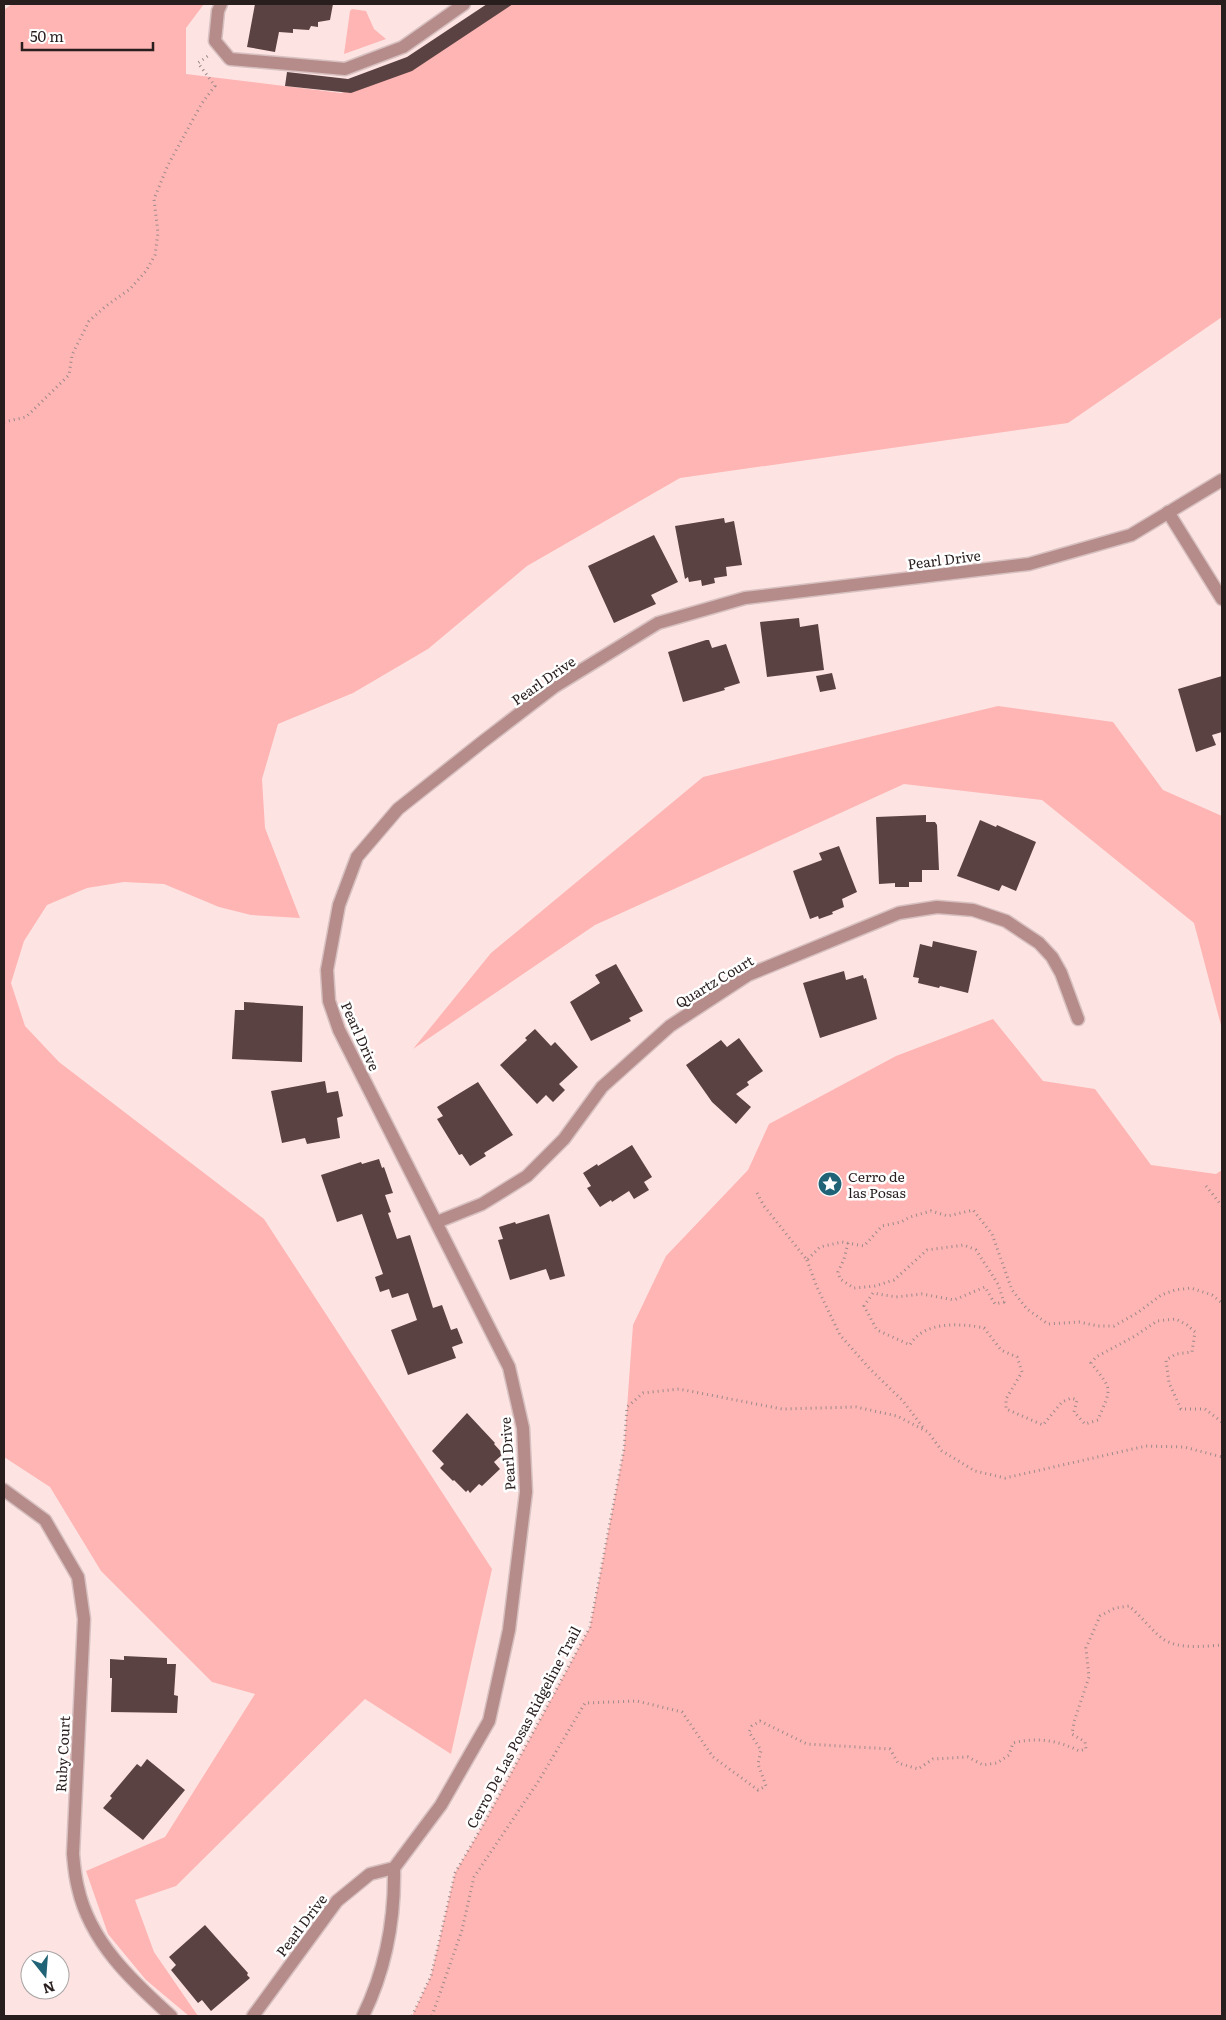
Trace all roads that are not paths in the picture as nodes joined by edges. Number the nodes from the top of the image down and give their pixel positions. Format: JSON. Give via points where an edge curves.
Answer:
{"nodes":[{"id":1,"x":221,"y":4,"type":"edge"},
{"id":2,"x":464,"y":4,"type":"edge"},
{"id":3,"x":1222,"y":480,"type":"edge"},
{"id":4,"x":1168,"y":512,"type":"junction"},
{"id":5,"x":1222,"y":599,"type":"edge"},
{"id":6,"x":1078,"y":1019,"type":"dead end"},
{"id":7,"x":437,"y":1222,"type":"junction"},
{"id":8,"x":4,"y":1490,"type":"edge"},
{"id":9,"x":394,"y":1868,"type":"junction"},
{"id":10,"x":171,"y":2016,"type":"edge"},
{"id":11,"x":253,"y":2016,"type":"edge"},
{"id":12,"x":363,"y":2016,"type":"edge"}],
"edges":[{"from":1,"to":2,"type":"street","via":[[215,41],[230,59],[345,69],[403,47]]},
{"from":3,"to":4,"type":"street","name":"Pearl Drive"},
{"from":4,"to":5,"type":"street"},
{"from":4,"to":7,"type":"street","name":"Pearl Drive","via":[[1131,535],[1029,564],[745,598],[658,623],[554,688],[398,809],[357,857],[338,905],[327,970],[329,1001],[339,1030]]},
{"from":6,"to":7,"type":"street","name":"Quartz Court","via":[[1052,957],[1040,943],[1006,921],[972,910],[937,906],[899,913],[748,975],[670,1026],[602,1086],[564,1139],[527,1176],[482,1204]]},
{"from":7,"to":9,"type":"street","name":"Pearl Drive","via":[[509,1367],[523,1428],[526,1492],[509,1630],[488,1721],[441,1805]]},
{"from":8,"to":10,"type":"street","name":"Ruby Court","via":[[45,1520],[78,1577],[84,1619],[73,1854],[78,1888],[88,1919],[104,1946],[133,1982]]},
{"from":9,"to":11,"type":"street","name":"Pearl Drive","via":[[370,1874],[337,1901]]},
{"from":9,"to":12,"type":"street","via":[[394,1899],[388,1938],[375,1993]]}]}
